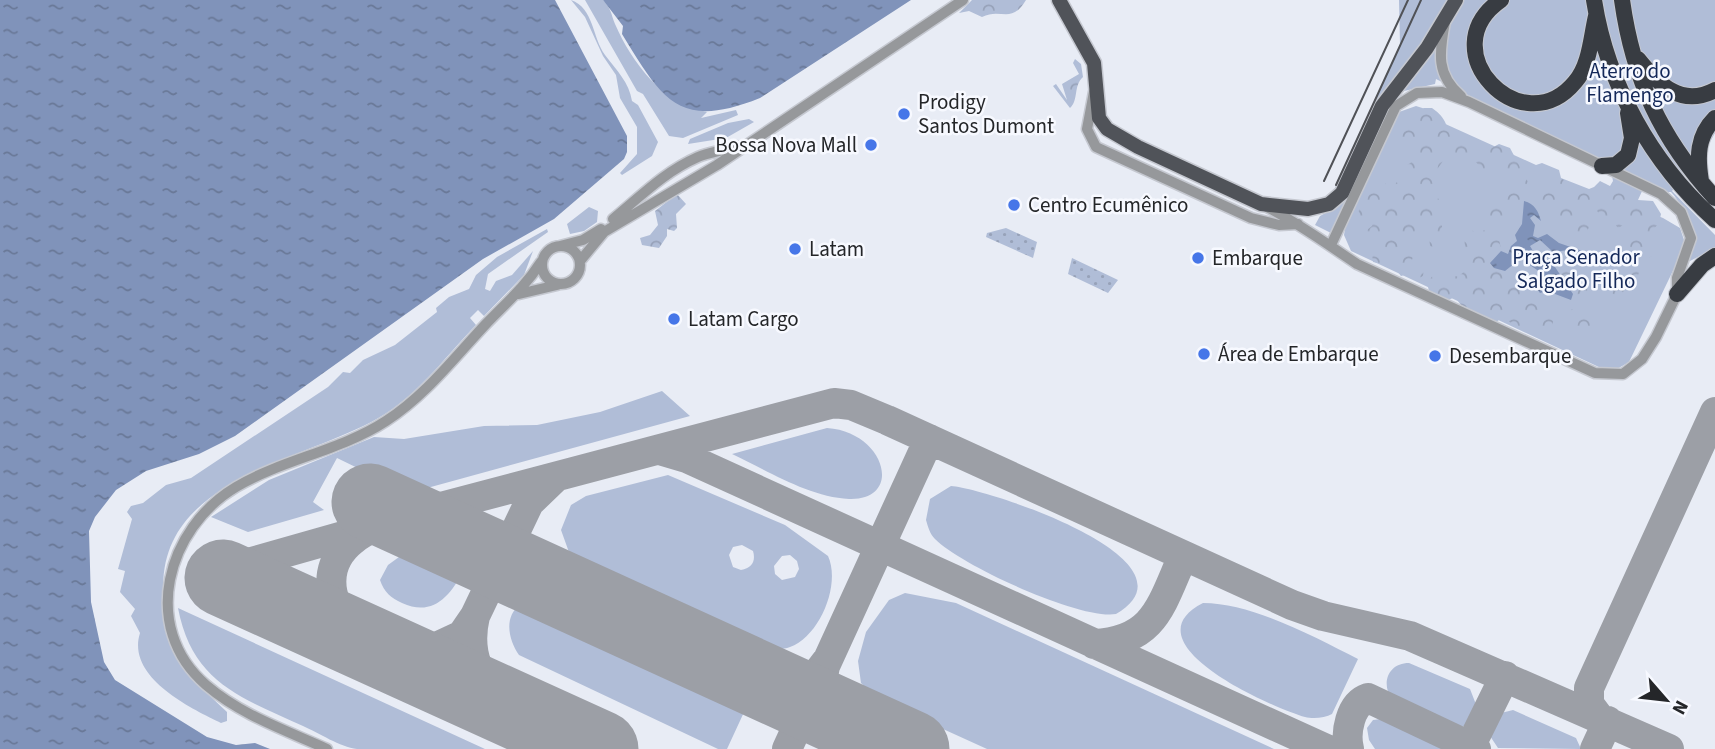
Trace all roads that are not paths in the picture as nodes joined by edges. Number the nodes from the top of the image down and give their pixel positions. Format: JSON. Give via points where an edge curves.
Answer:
{"nodes":[{"id":1,"x":963,"y":0,"type":"edge"},
{"id":2,"x":1059,"y":0,"type":"edge"},
{"id":3,"x":1456,"y":0,"type":"edge"},
{"id":4,"x":1501,"y":0,"type":"edge"},
{"id":5,"x":1622,"y":0,"type":"edge"},
{"id":6,"x":1596,"y":10,"type":"edge"},
{"id":7,"x":1446,"y":12,"type":"junction"},
{"id":8,"x":1629,"y":49,"type":"junction"},
{"id":9,"x":1097,"y":79,"type":"junction"},
{"id":10,"x":1715,"y":90,"type":"edge"},
{"id":11,"x":1626,"y":101,"type":"junction"},
{"id":12,"x":1469,"y":102,"type":"junction"},
{"id":13,"x":1715,"y":118,"type":"edge"},
{"id":14,"x":748,"y":142,"type":"junction"},
{"id":15,"x":1602,"y":166,"type":"junction"},
{"id":16,"x":1701,"y":183,"type":"junction"},
{"id":17,"x":1715,"y":198,"type":"edge"},
{"id":18,"x":1261,"y":204,"type":"junction"},
{"id":19,"x":1715,"y":220,"type":"edge"},
{"id":20,"x":1300,"y":224,"type":"junction"},
{"id":21,"x":1340,"y":224,"type":"junction"},
{"id":22,"x":1331,"y":245,"type":"junction"},
{"id":23,"x":561,"y":246,"type":"junction"},
{"id":24,"x":1715,"y":256,"type":"edge"},
{"id":25,"x":1347,"y":257,"type":"junction"},
{"id":26,"x":580,"y":261,"type":"junction"},
{"id":27,"x":541,"y":262,"type":"junction"},
{"id":28,"x":557,"y":285,"type":"junction"},
{"id":29,"x":519,"y":294,"type":"junction"},
{"id":30,"x":1677,"y":294,"type":"junction"},
{"id":31,"x":327,"y":749,"type":"edge"}],
"edges":[{"from":1,"to":14,"type":"street"},
{"from":2,"to":9,"type":"main road","via":[[1094,63]]},
{"from":3,"to":7,"type":"main road"},
{"from":4,"to":6,"type":"highway","via":[[1479,30],[1477,64],[1490,86],[1523,102],[1550,98],[1575,83],[1586,61]]},
{"from":5,"to":8,"type":"highway"},
{"from":6,"to":11,"type":"highway"},
{"from":7,"to":12,"type":"street","via":[[1441,71]]},
{"from":7,"to":18,"type":"main road","via":[[1431,43],[1388,96],[1339,197],[1318,208]]},
{"from":8,"to":10,"type":"highway","via":[[1671,93],[1695,96]]},
{"from":8,"to":16,"type":"highway","via":[[1651,107]]},
{"from":9,"to":18,"type":"main road","via":[[1098,118],[1107,129]]},
{"from":9,"to":20,"type":"street","via":[[1087,125],[1096,147],[1251,218],[1279,225]]},
{"from":11,"to":15,"type":"highway","via":[[1632,138],[1628,155],[1616,165]]},
{"from":11,"to":19,"type":"highway","via":[[1657,155]]},
{"from":12,"to":15,"type":"street"},
{"from":12,"to":21,"type":"street","via":[[1428,91],[1400,102]]},
{"from":13,"to":16,"type":"highway","via":[[1699,145]]},
{"from":14,"to":23,"type":"street","via":[[680,166],[652,183],[593,235]]},
{"from":14,"to":26,"type":"street","via":[[604,232]]},
{"from":15,"to":30,"type":"street","via":[[1661,194],[1686,222],[1691,238],[1677,278]]},
{"from":16,"to":17,"type":"highway"},
{"from":18,"to":20,"type":"street"},
{"from":20,"to":22,"type":"street"},
{"from":21,"to":22,"type":"street"},
{"from":21,"to":25,"type":"street"},
{"from":22,"to":25,"type":"street"},
{"from":23,"to":26,"type":"street","via":[[573,250]]},
{"from":23,"to":27,"type":"street","via":[[548,250]]},
{"from":24,"to":30,"type":"highway"},
{"from":25,"to":30,"type":"street","via":[[1595,373],[1615,376],[1642,359]]},
{"from":26,"to":28,"type":"street","via":[[576,277]]},
{"from":27,"to":28,"type":"street","via":[[543,274]]},
{"from":27,"to":29,"type":"street"},
{"from":28,"to":29,"type":"street"},
{"from":29,"to":31,"type":"street","via":[[402,410],[364,433],[236,488],[192,525],[180,547],[170,576],[170,616],[192,668],[234,707]]}]}
